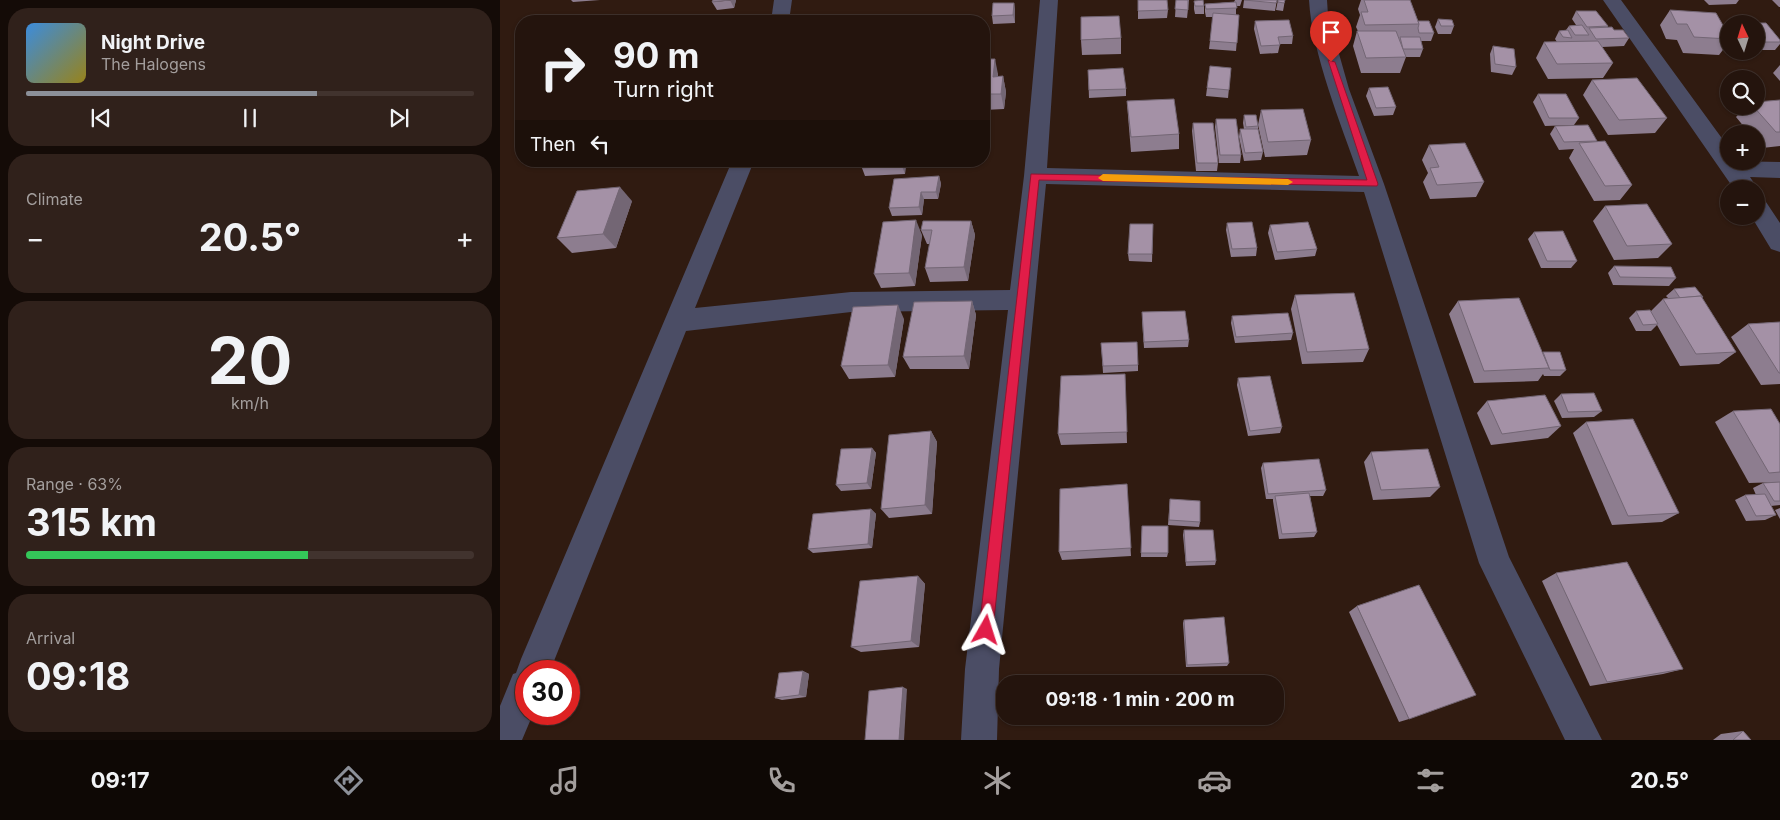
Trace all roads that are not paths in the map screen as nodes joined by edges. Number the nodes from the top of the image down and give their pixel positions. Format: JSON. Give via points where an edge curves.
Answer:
{"nodes":[{"id":1,"x":783,"y":0,"type":"edge"},
{"id":2,"x":1049,"y":0,"type":"edge"},
{"id":3,"x":1318,"y":0,"type":"edge"},
{"id":4,"x":1612,"y":0,"type":"edge"},
{"id":5,"x":781,"y":15,"type":"edge"},
{"id":6,"x":1720,"y":151,"type":"edge"},
{"id":7,"x":741,"y":167,"type":"edge"},
{"id":8,"x":1765,"y":170,"type":"edge"},
{"id":9,"x":1780,"y":170,"type":"edge"},
{"id":10,"x":1035,"y":176,"type":"junction"},
{"id":11,"x":1373,"y":184,"type":"junction"},
{"id":12,"x":1765,"y":220,"type":"edge"},
{"id":13,"x":1780,"y":243,"type":"edge"},
{"id":14,"x":1022,"y":300,"type":"junction"},
{"id":15,"x":678,"y":321,"type":"junction"},
{"id":16,"x":538,"y":660,"type":"edge"},
{"id":17,"x":515,"y":714,"type":"edge"},
{"id":18,"x":504,"y":740,"type":"edge"},
{"id":19,"x":979,"y":740,"type":"edge"},
{"id":20,"x":1584,"y":740,"type":"edge"}],
"edges":[{"from":1,"to":5,"type":"street"},
{"from":2,"to":10,"type":"street"},
{"from":3,"to":11,"type":"street","via":[[1339,89]]},
{"from":4,"to":6,"type":"street"},
{"from":7,"to":15,"type":"street"},
{"from":8,"to":9,"type":"street"},
{"from":10,"to":11,"type":"street"},
{"from":10,"to":14,"type":"street"},
{"from":11,"to":20,"type":"street","via":[[1495,563]]},
{"from":12,"to":13,"type":"street"},
{"from":14,"to":15,"type":"street","via":[[851,302]]},
{"from":14,"to":19,"type":"street","via":[[982,668]]},
{"from":15,"to":16,"type":"street"},
{"from":17,"to":18,"type":"street"}]}
